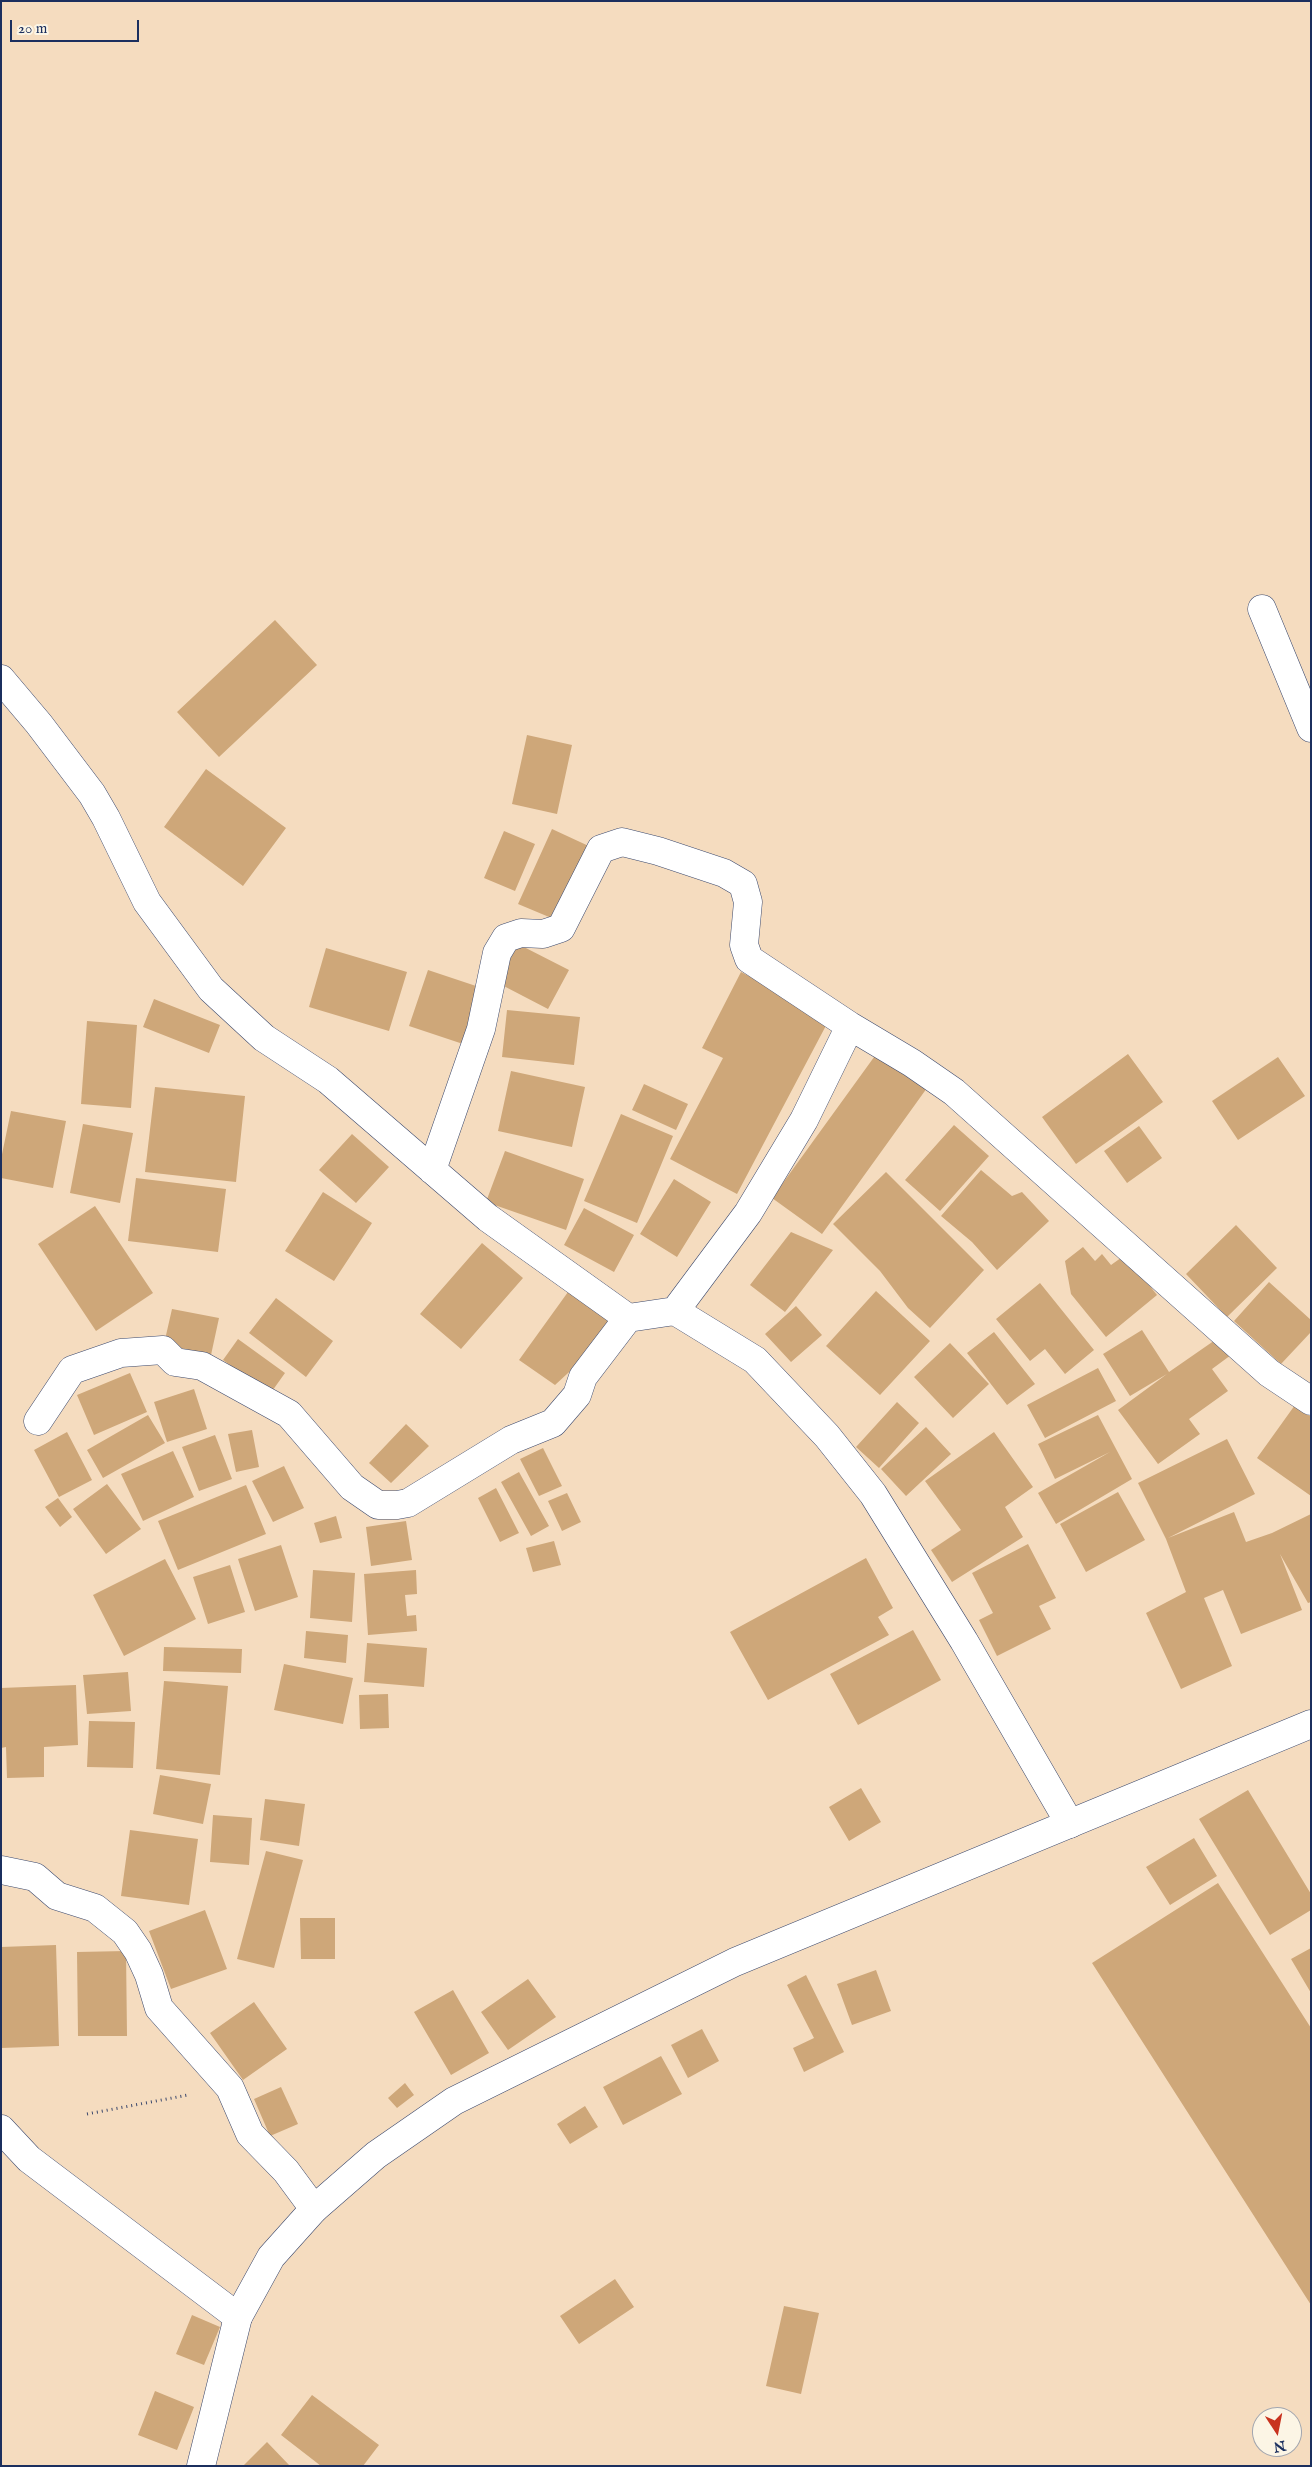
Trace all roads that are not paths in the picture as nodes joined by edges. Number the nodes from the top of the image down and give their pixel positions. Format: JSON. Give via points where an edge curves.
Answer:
{"nodes":[{"id":1,"x":1262,"y":609,"type":"dead end"},
{"id":2,"x":4,"y":687,"type":"edge"},
{"id":3,"x":1311,"y":728,"type":"edge"},
{"id":4,"x":850,"y":1026,"type":"junction"},
{"id":5,"x":432,"y":1170,"type":"junction"},
{"id":6,"x":675,"y":1311,"type":"junction"},
{"id":7,"x":628,"y":1318,"type":"junction"},
{"id":8,"x":1311,"y":1401,"type":"edge"},
{"id":9,"x":38,"y":1421,"type":"dead end"},
{"id":10,"x":1311,"y":1724,"type":"edge"},
{"id":11,"x":1070,"y":1824,"type":"junction"},
{"id":12,"x":1,"y":1870,"type":"edge"},
{"id":13,"x":1,"y":2129,"type":"edge"},
{"id":14,"x":314,"y":2209,"type":"junction"},
{"id":15,"x":238,"y":2316,"type":"junction"},
{"id":16,"x":202,"y":2466,"type":"edge"}],
"edges":[{"from":1,"to":3,"type":"main road"},
{"from":2,"to":5,"type":"main road","via":[[39,724],[92,794],[147,902],[211,989],[264,1038],[328,1080]]},
{"from":4,"to":5,"type":"main road","via":[[749,959],[744,945],[748,902],[742,884],[724,873],[658,851],[622,842],[601,848],[561,928],[543,934],[520,933],[506,938],[497,953],[481,1028]]},
{"from":4,"to":6,"type":"main road","via":[[804,1120],[748,1213]]},
{"from":4,"to":8,"type":"main road","via":[[912,1062],[954,1092],[1269,1373]]},
{"from":5,"to":7,"type":"main road","via":[[488,1218]]},
{"from":6,"to":7,"type":"main road"},
{"from":6,"to":11,"type":"main road","via":[[755,1360],[827,1436],[873,1494],[964,1641]]},
{"from":7,"to":9,"type":"main road","via":[[583,1377],[577,1395],[553,1423],[511,1440],[408,1502],[397,1505],[378,1505],[352,1487],[289,1414],[202,1366],[175,1362],[162,1350],[121,1353],[72,1370]]},
{"from":10,"to":11,"type":"main road"},
{"from":11,"to":14,"type":"main road","via":[[735,1962],[454,2100],[376,2155]]},
{"from":12,"to":14,"type":"main road","via":[[36,1877],[57,1896],[95,1908],[125,1932],[149,1975],[159,2008],[230,2088],[250,2134],[286,2171]]},
{"from":13,"to":15,"type":"main road","via":[[29,2159]]},
{"from":14,"to":15,"type":"main road","via":[[271,2257]]},
{"from":15,"to":16,"type":"main road"}]}
